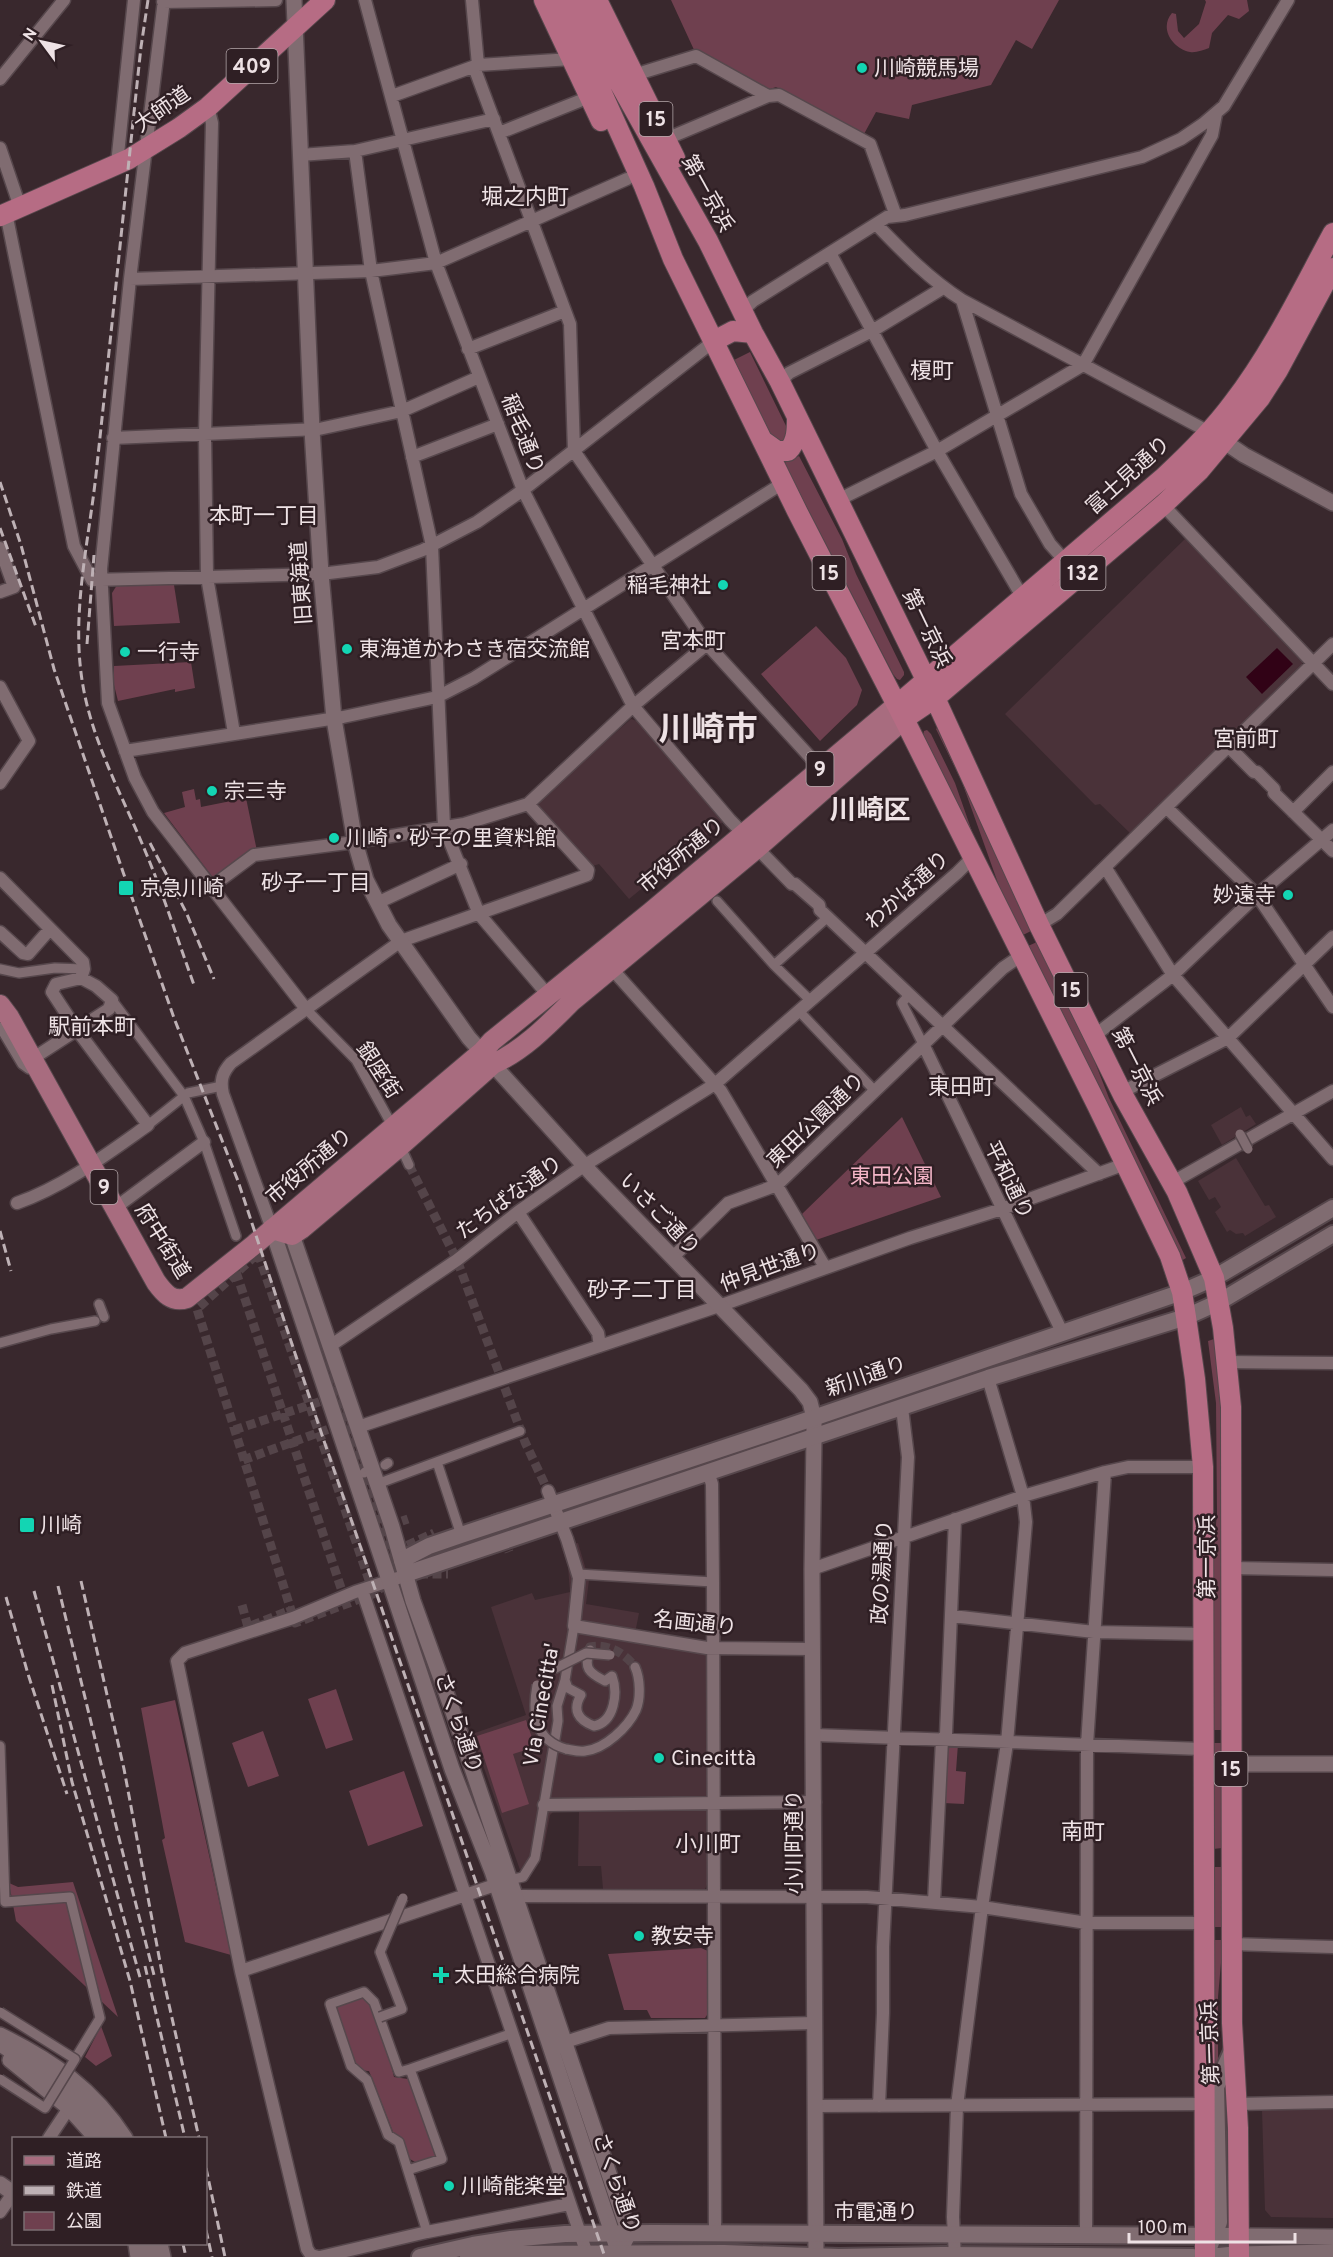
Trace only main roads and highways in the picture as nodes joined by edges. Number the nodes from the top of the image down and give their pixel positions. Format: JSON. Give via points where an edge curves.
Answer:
{"nodes":[{"id":1,"x":325,"y":0,"type":"edge"},
{"id":2,"x":544,"y":0,"type":"edge"},
{"id":3,"x":560,"y":0,"type":"edge"},
{"id":4,"x":576,"y":0,"type":"edge"},
{"id":5,"x":597,"y":0,"type":"edge"},
{"id":6,"x":9,"y":212,"type":"edge"},
{"id":7,"x":1333,"y":233,"type":"edge"},
{"id":8,"x":708,"y":241,"type":"junction"},
{"id":9,"x":673,"y":259,"type":"junction"},
{"id":10,"x":1333,"y":268,"type":"edge"},
{"id":11,"x":742,"y":311,"type":"junction"},
{"id":12,"x":710,"y":333,"type":"junction"},
{"id":13,"x":753,"y":333,"type":"junction"},
{"id":14,"x":797,"y":417,"type":"junction"},
{"id":15,"x":1217,"y":437,"type":"junction"},
{"id":16,"x":763,"y":441,"type":"junction"},
{"id":17,"x":926,"y":680,"type":"junction"},
{"id":18,"x":935,"y":698,"type":"junction"},
{"id":19,"x":901,"y":712,"type":"junction"},
{"id":20,"x":750,"y":841,"type":"junction"},
{"id":21,"x":640,"y":932,"type":"junction"},
{"id":22,"x":0,"y":1005,"type":"edge"},
{"id":23,"x":488,"y":1058,"type":"junction"},
{"id":24,"x":1333,"y":1208,"type":"edge"},
{"id":25,"x":272,"y":1229,"type":"junction"},
{"id":26,"x":1333,"y":1234,"type":"edge"},
{"id":27,"x":1214,"y":1278,"type":"junction"},
{"id":28,"x":1182,"y":1293,"type":"junction"},
{"id":29,"x":1219,"y":1302,"type":"junction"},
{"id":30,"x":1186,"y":1317,"type":"junction"},
{"id":31,"x":1233,"y":2049,"type":"junction"},
{"id":32,"x":1209,"y":2236,"type":"junction"},
{"id":33,"x":816,"y":2248,"type":"edge"},
{"id":34,"x":1239,"y":2249,"type":"edge"},
{"id":35,"x":588,"y":2255,"type":"edge"},
{"id":36,"x":619,"y":2255,"type":"edge"},
{"id":37,"x":560,"y":2256,"type":"edge"},
{"id":38,"x":955,"y":2256,"type":"edge"},
{"id":39,"x":420,"y":2257,"type":"edge"},
{"id":40,"x":472,"y":2257,"type":"edge"},
{"id":41,"x":1087,"y":2257,"type":"edge"},
{"id":42,"x":1193,"y":2257,"type":"edge"},
{"id":43,"x":1207,"y":2257,"type":"edge"}],
"edges":[{"from":1,"to":6,"type":"highway","name":"大師道","number":"409","via":[[208,107],[145,151]]},
{"from":2,"to":9,"type":"highway","via":[[634,197]]},
{"from":3,"to":9,"type":"highway","name":"第一京浜","number":"15"},
{"from":4,"to":8,"type":"highway","name":"第一京浜","number":"15"},
{"from":5,"to":8,"type":"highway","number":"15","via":[[666,139]]},
{"from":7,"to":15,"type":"highway","name":"富士見通り","number":"132"},
{"from":8,"to":11,"type":"highway","name":"第一京浜","number":"15"},
{"from":9,"to":12,"type":"highway","name":"第一京浜","number":"15"},
{"from":10,"to":15,"type":"highway","name":"富士見通り","number":"132","via":[[1278,370],[1248,415]]},
{"from":11,"to":12,"type":"highway","via":[[730,322],[713,327]]},
{"from":11,"to":13,"type":"highway","name":"第一京浜","number":"15"},
{"from":12,"to":13,"type":"highway"},
{"from":12,"to":16,"type":"highway","name":"第一京浜","number":"15"},
{"from":13,"to":14,"type":"highway","name":"第一京浜","number":"15"},
{"from":14,"to":16,"type":"highway","via":[[795,439],[788,451],[777,451]]},
{"from":14,"to":17,"type":"highway","name":"第一京浜","number":"15"},
{"from":15,"to":17,"type":"highway","name":"富士見通り","number":"132","via":[[1164,477]]},
{"from":15,"to":18,"type":"highway","name":"富士見通り","number":"132","via":[[1199,471],[1163,506]]},
{"from":16,"to":19,"type":"highway","name":"第一京浜","number":"15"},
{"from":17,"to":18,"type":"highway","name":"第一京浜","number":"15"},
{"from":17,"to":19,"type":"highway","name":"富士見通り","number":"132"},
{"from":18,"to":19,"type":"highway","number":"132"},
{"from":18,"to":27,"type":"highway","name":"第一京浜","number":"15","via":[[1039,925],[1171,1183]]},
{"from":19,"to":20,"type":"main road","name":"市役所通り","number":"9"},
{"from":19,"to":20,"type":"main road","name":"市役所通り","number":"9","via":[[821,769]]},
{"from":19,"to":28,"type":"highway","name":"第一京浜","number":"15","via":[[1170,1257]]},
{"from":20,"to":21,"type":"main road","name":"市役所通り","number":"9"},
{"from":21,"to":23,"type":"main road","name":"市役所通り","number":"9","via":[[548,995],[492,1041]]},
{"from":21,"to":23,"type":"main road","name":"市役所通り","number":"9","via":[[612,969],[517,1051]]},
{"from":22,"to":25,"type":"main road","name":"府中街道","number":"9","via":[[30,1064],[166,1294],[177,1300],[187,1298]]},
{"from":23,"to":25,"type":"main road","name":"市役所通り","number":"9","via":[[393,1127]]},
{"from":23,"to":25,"type":"main road","name":"市役所通り","number":"9","via":[[400,1146],[292,1235]]},
{"from":24,"to":27,"type":"main road","name":"新川通り"},
{"from":26,"to":29,"type":"main road","name":"新川通り"},
{"from":27,"to":28,"type":"main road","name":"新川通り"},
{"from":27,"to":29,"type":"highway","name":"第一京浜","number":"15"},
{"from":28,"to":30,"type":"highway","name":"第一京浜","number":"15"},
{"from":28,"to":30,"type":"main road","name":"新川通り","via":[[550,1498],[429,1546],[404,1567],[560,1523],[988,1378]]},
{"from":29,"to":30,"type":"main road","name":"新川通り"},
{"from":29,"to":31,"type":"highway","name":"第一京浜","number":"15","via":[[1231,1407]]},
{"from":30,"to":32,"type":"highway","name":"第一京浜","number":"15","via":[[1203,1467],[1204,2104]]},
{"from":31,"to":32,"type":"main road","via":[[1216,2087],[1219,2222]]},
{"from":31,"to":34,"type":"highway","name":"第一京浜","number":"15"},
{"from":32,"to":33,"type":"main road","name":"市電通り","via":[[955,2235]]},
{"from":32,"to":34,"type":"main road","name":"市電通り"},
{"from":32,"to":43,"type":"highway","name":"第一京浜","number":"15"},
{"from":33,"to":36,"type":"main road","name":"市電通り"},
{"from":33,"to":38,"type":"main road","name":"市電通り"},
{"from":33,"to":39,"type":"main road","name":"市電通り","via":[[715,2234],[629,2234],[606,2228],[581,2234],[511,2239]]},
{"from":34,"to":43,"type":"main road","name":"市電通り"},
{"from":35,"to":36,"type":"main road","name":"市電通り"},
{"from":35,"to":37,"type":"main road","name":"市電通り"},
{"from":37,"to":40,"type":"main road","name":"市電通り"},
{"from":38,"to":41,"type":"main road","name":"市電通り"},
{"from":41,"to":42,"type":"main road","name":"市電通り"}]}
